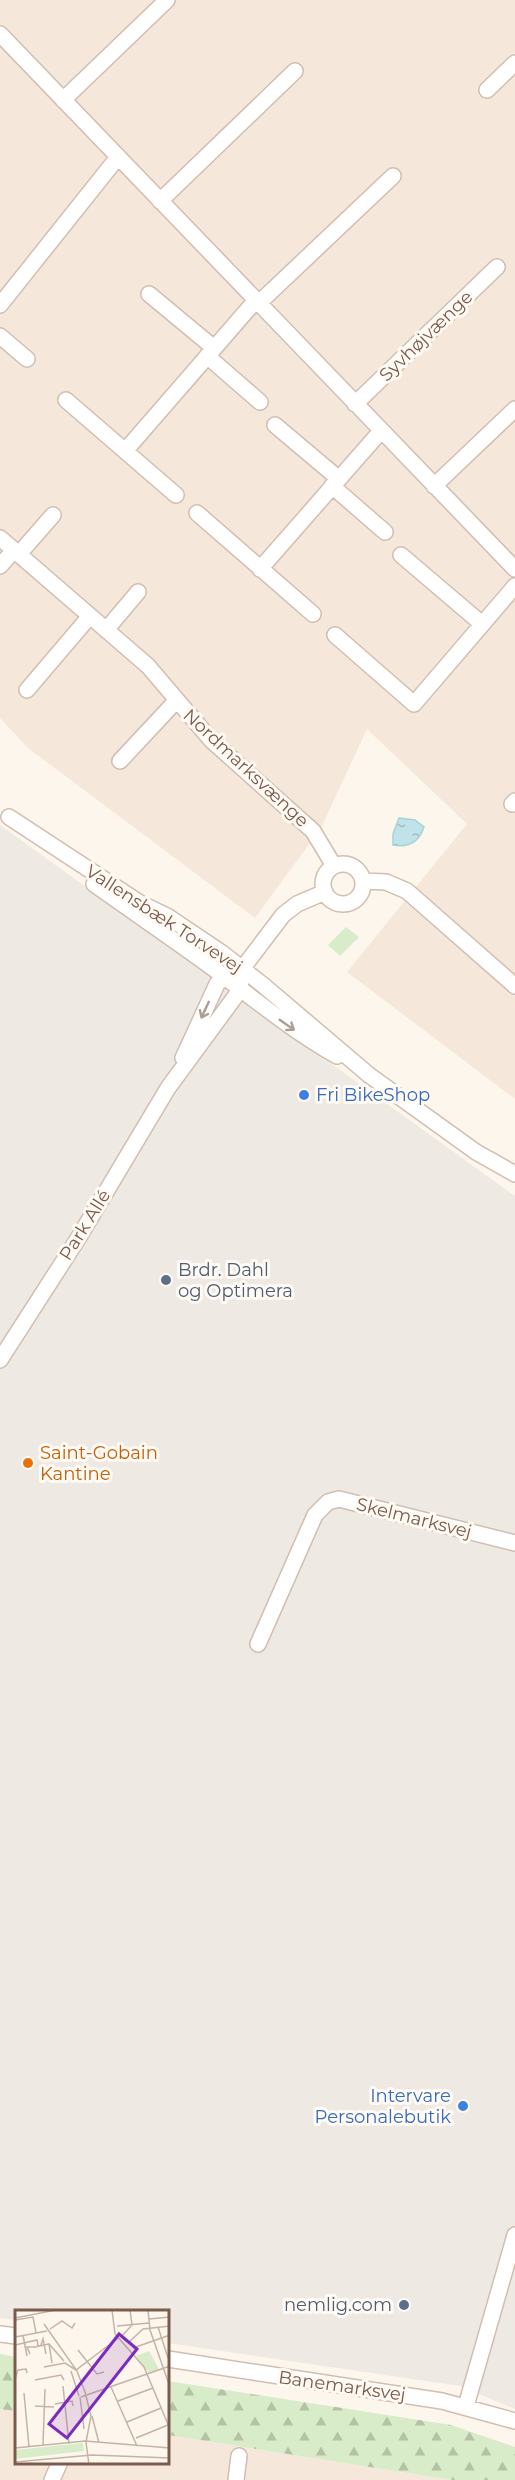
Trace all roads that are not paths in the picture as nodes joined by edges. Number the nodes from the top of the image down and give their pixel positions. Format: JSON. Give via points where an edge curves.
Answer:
{"nodes":[{"id":1,"x":167,"y":0,"type":"edge"},
{"id":2,"x":0,"y":34,"type":"edge"},
{"id":3,"x":515,"y":63,"type":"edge"},
{"id":4,"x":295,"y":71,"type":"dead end"},
{"id":5,"x":487,"y":90,"type":"dead end"},
{"id":6,"x":63,"y":100,"type":"junction"},
{"id":7,"x":118,"y":157,"type":"junction"},
{"id":8,"x":393,"y":176,"type":"dead end"},
{"id":9,"x":160,"y":201,"type":"junction"},
{"id":10,"x":497,"y":267,"type":"dead end"},
{"id":11,"x":149,"y":294,"type":"dead end"},
{"id":12,"x":258,"y":300,"type":"junction"},
{"id":13,"x":0,"y":304,"type":"edge"},
{"id":14,"x":0,"y":336,"type":"edge"},
{"id":15,"x":210,"y":352,"type":"junction"},
{"id":16,"x":27,"y":359,"type":"dead end"},
{"id":17,"x":66,"y":400,"type":"dead end"},
{"id":18,"x":260,"y":402,"type":"dead end"},
{"id":19,"x":355,"y":404,"type":"junction"},
{"id":20,"x":515,"y":409,"type":"edge"},
{"id":21,"x":275,"y":425,"type":"dead end"},
{"id":22,"x":381,"y":431,"type":"junction"},
{"id":23,"x":125,"y":451,"type":"junction"},
{"id":24,"x":336,"y":483,"type":"junction"},
{"id":25,"x":435,"y":486,"type":"junction"},
{"id":26,"x":176,"y":495,"type":"dead end"},
{"id":27,"x":197,"y":513,"type":"dead end"},
{"id":28,"x":53,"y":515,"type":"dead end"},
{"id":29,"x":385,"y":532,"type":"dead end"},
{"id":30,"x":0,"y":538,"type":"edge"},
{"id":31,"x":16,"y":552,"type":"junction"},
{"id":32,"x":402,"y":555,"type":"dead end"},
{"id":33,"x":0,"y":566,"type":"edge"},
{"id":34,"x":260,"y":569,"type":"junction"},
{"id":35,"x":515,"y":569,"type":"edge"},
{"id":36,"x":515,"y":586,"type":"edge"},
{"id":37,"x":138,"y":592,"type":"dead end"},
{"id":38,"x":313,"y":614,"type":"dead end"},
{"id":39,"x":90,"y":616,"type":"junction"},
{"id":40,"x":482,"y":624,"type":"junction"},
{"id":41,"x":106,"y":630,"type":"junction"},
{"id":42,"x":335,"y":634,"type":"dead end"},
{"id":43,"x":27,"y":690,"type":"dead end"},
{"id":44,"x":176,"y":701,"type":"junction"},
{"id":45,"x":120,"y":761,"type":"dead end"},
{"id":46,"x":4,"y":814,"type":"edge"},
{"id":47,"x":334,"y":866,"type":"junction"},
{"id":48,"x":363,"y":881,"type":"junction"},
{"id":49,"x":325,"y":892,"type":"junction"},
{"id":50,"x":242,"y":969,"type":"junction"},
{"id":51,"x":223,"y":977,"type":"junction"},
{"id":52,"x":515,"y":986,"type":"edge"},
{"id":53,"x":240,"y":990,"type":"junction"},
{"id":54,"x":369,"y":1075,"type":"junction"},
{"id":55,"x":168,"y":1088,"type":"junction"},
{"id":56,"x":515,"y":1174,"type":"edge"},
{"id":57,"x":0,"y":1360,"type":"edge"},
{"id":58,"x":515,"y":1543,"type":"edge"},
{"id":59,"x":258,"y":1644,"type":"dead end"},
{"id":60,"x":515,"y":2235,"type":"edge"},
{"id":61,"x":0,"y":2334,"type":"edge"},
{"id":62,"x":15,"y":2336,"type":"edge"},
{"id":63,"x":170,"y":2360,"type":"edge"},
{"id":64,"x":466,"y":2406,"type":"junction"},
{"id":65,"x":515,"y":2421,"type":"edge"},
{"id":66,"x":239,"y":2456,"type":"dead end"},
{"id":67,"x":58,"y":2465,"type":"edge"},
{"id":68,"x":52,"y":2480,"type":"edge"},
{"id":69,"x":236,"y":2480,"type":"edge"}],
"edges":[{"from":1,"to":6,"type":"street"},
{"from":2,"to":6,"type":"street"},
{"from":3,"to":5,"type":"street"},
{"from":4,"to":9,"type":"street"},
{"from":6,"to":7,"type":"street"},
{"from":7,"to":9,"type":"street"},
{"from":7,"to":13,"type":"street"},
{"from":8,"to":12,"type":"street"},
{"from":9,"to":12,"type":"street"},
{"from":10,"to":19,"type":"street","name":"Syvhøjvænge"},
{"from":11,"to":15,"type":"street"},
{"from":12,"to":15,"type":"street"},
{"from":12,"to":19,"type":"street"},
{"from":14,"to":16,"type":"street"},
{"from":15,"to":18,"type":"street"},
{"from":15,"to":23,"type":"street"},
{"from":17,"to":23,"type":"street"},
{"from":19,"to":22,"type":"street"},
{"from":20,"to":25,"type":"street"},
{"from":21,"to":24,"type":"street"},
{"from":22,"to":24,"type":"street"},
{"from":22,"to":25,"type":"street"},
{"from":23,"to":26,"type":"street"},
{"from":24,"to":29,"type":"street"},
{"from":24,"to":34,"type":"street"},
{"from":25,"to":35,"type":"street"},
{"from":27,"to":34,"type":"street"},
{"from":28,"to":31,"type":"street"},
{"from":30,"to":31,"type":"street","name":"Nordmarksvænge"},
{"from":31,"to":33,"type":"street"},
{"from":31,"to":39,"type":"street","name":"Nordmarksvænge"},
{"from":32,"to":40,"type":"street"},
{"from":34,"to":38,"type":"street"},
{"from":36,"to":40,"type":"street"},
{"from":37,"to":41,"type":"street"},
{"from":39,"to":41,"type":"street","name":"Nordmarksvænge"},
{"from":39,"to":43,"type":"street"},
{"from":40,"to":42,"type":"street","via":[[414,704]]},
{"from":41,"to":44,"type":"street","name":"Nordmarksvænge","via":[[148,666]]},
{"from":44,"to":45,"type":"street","name":"Nordmarksvænge"},
{"from":44,"to":47,"type":"street","name":"Nordmarksvænge","via":[[211,740],[313,831]]},
{"from":46,"to":50,"type":"street","name":"Vallensbæk Torvevej"},
{"from":46,"to":51,"type":"street","name":"Vallensbæk Torvevej","via":[[66,864]]},
{"from":47,"to":48,"type":"street","via":[[349,865]]},
{"from":47,"to":49,"type":"street","via":[[323,880]]},
{"from":48,"to":49,"type":"street","via":[[360,895],[349,903],[334,902]]},
{"from":48,"to":52,"type":"street","via":[[386,882],[407,891]]},
{"from":49,"to":50,"type":"street","via":[[283,915]]},
{"from":50,"to":51,"type":"street"},
{"from":50,"to":53,"type":"street"},
{"from":50,"to":54,"type":"street","name":"Vallensbæk Torvevej"},
{"from":51,"to":53,"type":"street","name":"Vallensbæk Torvevej"},
{"from":51,"to":55,"type":"street","name":"Park Allé","one_way":true},
{"from":53,"to":54,"type":"street","name":"Vallensbæk Torvevej","one_way":true,"via":[[306,1038]]},
{"from":53,"to":55,"type":"street","name":"Park Allé"},
{"from":54,"to":56,"type":"street","name":"Vallensbæk Torvevej","via":[[476,1152]]},
{"from":55,"to":57,"type":"street","name":"Park Allé"},
{"from":58,"to":59,"type":"street","name":"Skelmarksvej","via":[[339,1499],[328,1502],[315,1515]]},
{"from":60,"to":64,"type":"street"},
{"from":61,"to":62,"type":"street"},
{"from":63,"to":64,"type":"street","name":"Banemarksvej"},
{"from":64,"to":65,"type":"street","name":"Banemarksvej"},
{"from":66,"to":69,"type":"street"},
{"from":67,"to":68,"type":"street"}]}
